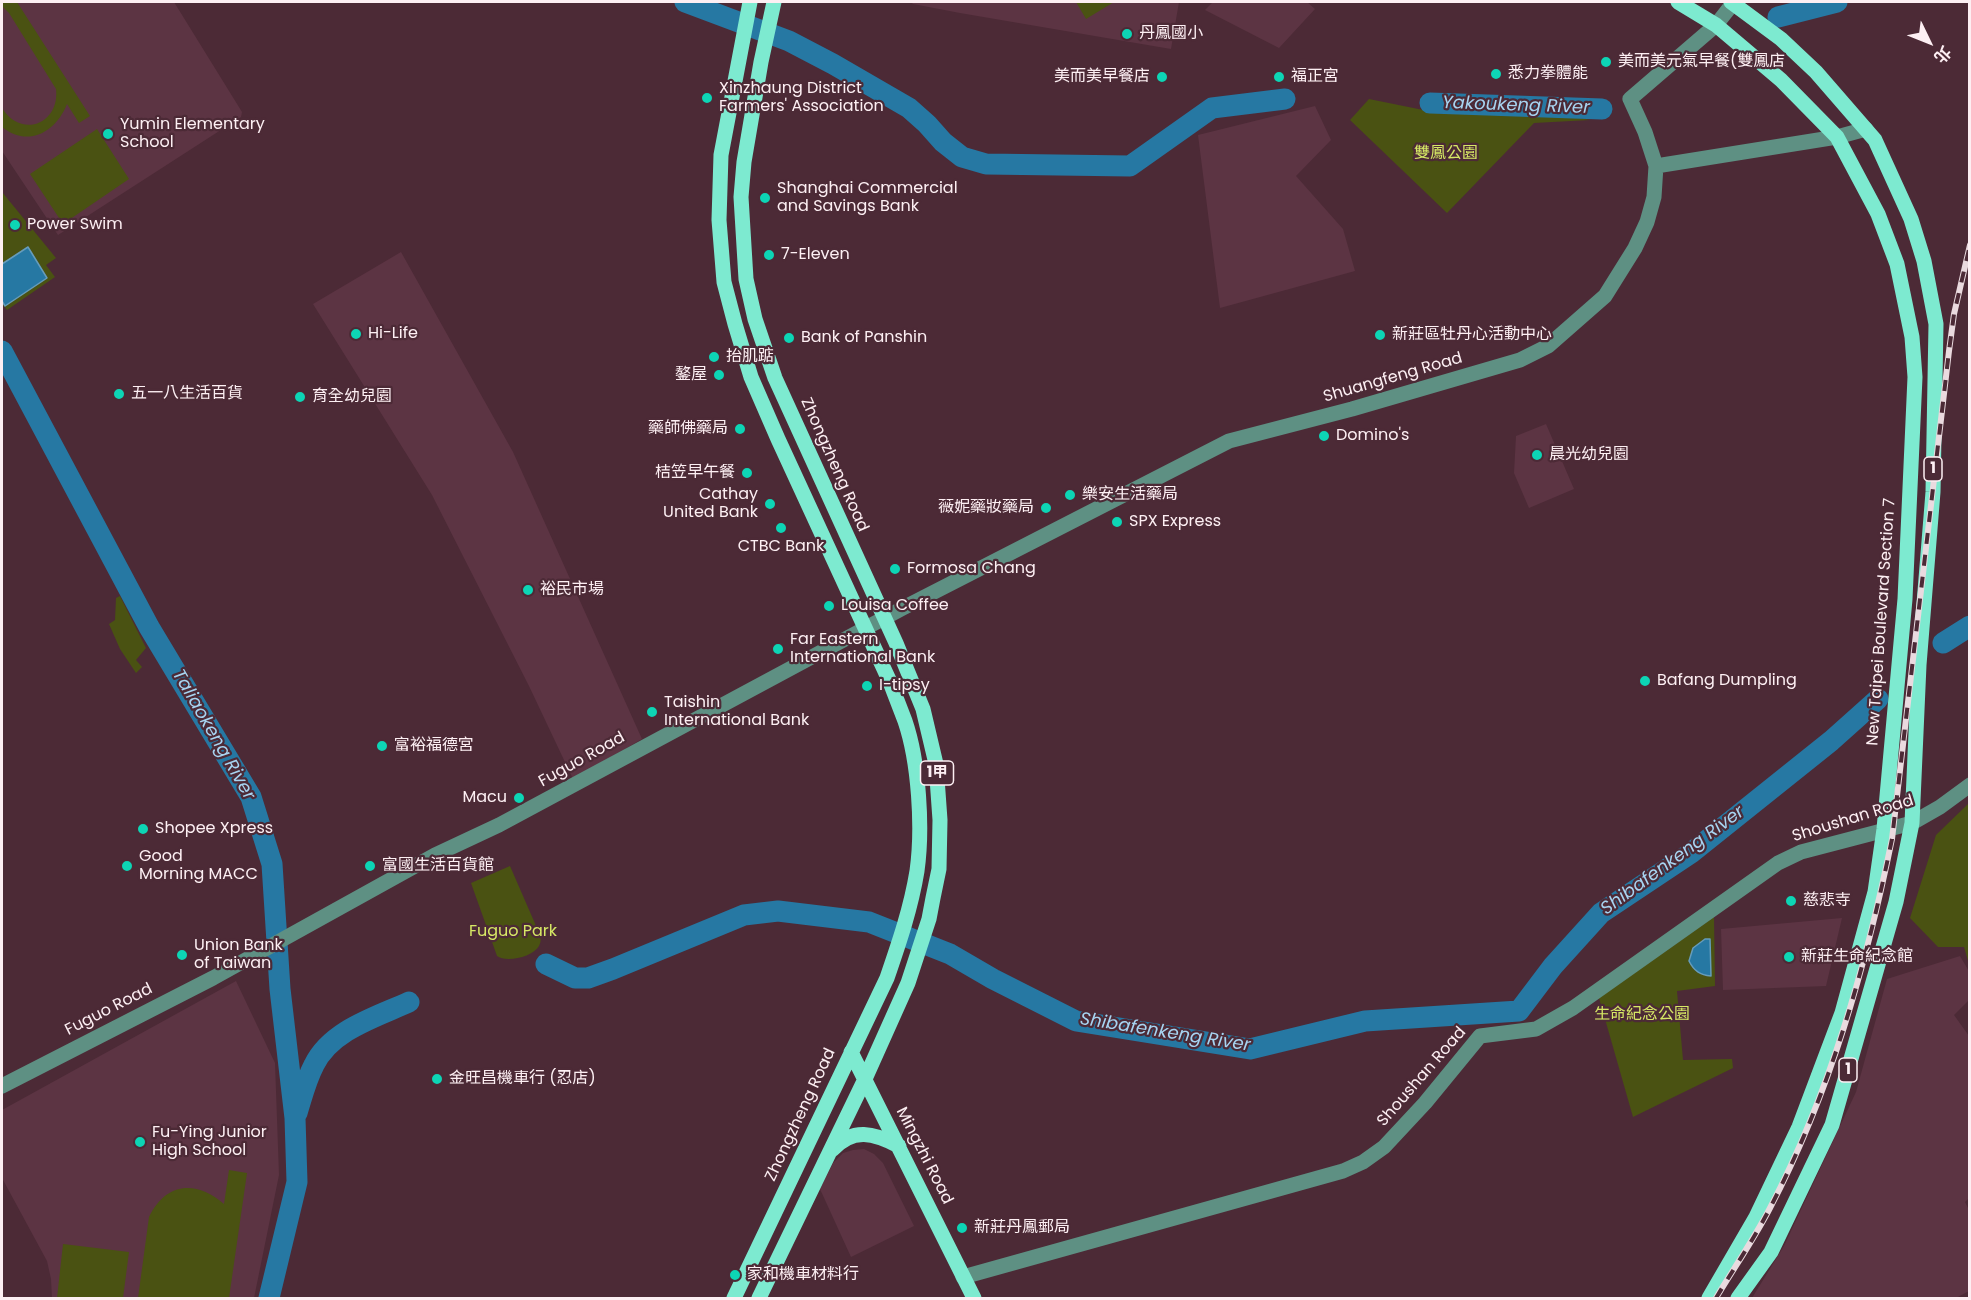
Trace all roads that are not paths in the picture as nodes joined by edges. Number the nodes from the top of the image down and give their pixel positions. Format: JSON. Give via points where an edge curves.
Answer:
{"nodes":[{"id":1,"x":774,"y":2,"type":"edge"},
{"id":2,"x":1678,"y":2,"type":"edge"},
{"id":3,"x":1732,"y":2,"type":"edge"},
{"id":4,"x":749,"y":5,"type":"edge"},
{"id":5,"x":1716,"y":25,"type":"junction"},
{"id":6,"x":1866,"y":129,"type":"junction"},
{"id":7,"x":1837,"y":138,"type":"junction"},
{"id":8,"x":1656,"y":166,"type":"junction"},
{"id":9,"x":746,"y":279,"type":"junction"},
{"id":10,"x":724,"y":282,"type":"junction"},
{"id":11,"x":885,"y":618,"type":"junction"},
{"id":12,"x":865,"y":628,"type":"junction"},
{"id":13,"x":1970,"y":785,"type":"edge"},
{"id":14,"x":1912,"y":823,"type":"junction"},
{"id":15,"x":1884,"y":829,"type":"junction"},
{"id":16,"x":851,"y":1052,"type":"junction"},
{"id":17,"x":865,"y":1078,"type":"junction"},
{"id":18,"x":2,"y":1086,"type":"edge"},
{"id":19,"x":899,"y":1146,"type":"junction"},
{"id":20,"x":826,"y":1157,"type":"junction"},
{"id":21,"x":963,"y":1277,"type":"junction"},
{"id":22,"x":735,"y":1299,"type":"edge"},
{"id":23,"x":759,"y":1299,"type":"edge"},
{"id":24,"x":974,"y":1299,"type":"edge"},
{"id":25,"x":1709,"y":1299,"type":"edge"},
{"id":26,"x":1738,"y":1299,"type":"edge"}],
"edges":[{"from":1,"to":9,"type":"main road","name":"Zhongzheng Road","number":"1甲","via":[[747,139],[741,197]]},
{"from":2,"to":5,"type":"main road","name":"New Taipei Boulevard Section 7","number":"1"},
{"from":3,"to":5,"type":"street","name":"Shuangfeng Road"},
{"from":3,"to":6,"type":"main road","number":"1","via":[[1816,72]]},
{"from":4,"to":10,"type":"main road","number":"1甲","via":[[721,155],[719,220]]},
{"from":5,"to":7,"type":"main road","name":"New Taipei Boulevard Section 7","number":"1","via":[[1781,80]]},
{"from":5,"to":8,"type":"street","name":"Shuangfeng Road","via":[[1630,99]]},
{"from":6,"to":7,"type":"street"},
{"from":6,"to":14,"type":"main road","number":"1","via":[[1875,140],[1911,219],[1936,324],[1933,492],[1919,664]]},
{"from":7,"to":8,"type":"street"},
{"from":7,"to":15,"type":"main road","name":"New Taipei Boulevard Section 7","number":"1","via":[[1878,214],[1897,264],[1912,337],[1915,376],[1905,599]]},
{"from":8,"to":11,"type":"street","name":"Shuangfeng Road","via":[[1647,222],[1622,272],[1605,296],[1548,346],[1509,363],[1229,441]]},
{"from":9,"to":10,"type":"main road"},
{"from":9,"to":11,"type":"main road","name":"Zhongzheng Road","number":"1甲","via":[[775,378]]},
{"from":10,"to":12,"type":"main road","number":"1甲","via":[[751,377]]},
{"from":11,"to":12,"type":"street","name":"Fuguo Road"},
{"from":11,"to":17,"type":"main road","name":"Zhongzheng Road","number":"1甲","via":[[923,709],[936,764],[939,868],[908,983]]},
{"from":12,"to":16,"type":"main road","name":"Zhongzheng Road","number":"1甲","via":[[890,682],[915,761],[917,872],[887,978]]},
{"from":12,"to":18,"type":"street","name":"Fuguo Road"},
{"from":13,"to":14,"type":"street","name":"Shoushan Road"},
{"from":14,"to":15,"type":"street","name":"Shoushan Road"},
{"from":14,"to":26,"type":"main road","number":"1","via":[[1896,902],[1832,1125],[1771,1252]]},
{"from":15,"to":21,"type":"street","name":"Shoushan Road","via":[[1801,852],[1778,863],[1573,1008],[1536,1029],[1480,1036],[1384,1148],[1364,1162]]},
{"from":15,"to":25,"type":"main road","name":"New Taipei Boulevard Section 7","number":"1","via":[[1875,892],[1842,1013],[1799,1127],[1756,1217]]},
{"from":16,"to":17,"type":"main road","name":"Mingzhi Road"},
{"from":16,"to":22,"type":"main road","name":"Zhongzheng Road","number":"1甲"},
{"from":17,"to":19,"type":"main road","name":"Mingzhi Road"},
{"from":17,"to":20,"type":"main road","number":"1甲"},
{"from":19,"to":20,"type":"main road","via":[[867,1134],[852,1136]]},
{"from":19,"to":21,"type":"main road","name":"Mingzhi Road"},
{"from":20,"to":23,"type":"main road","number":"1甲"},
{"from":21,"to":24,"type":"main road","name":"Mingzhi Road"}]}
